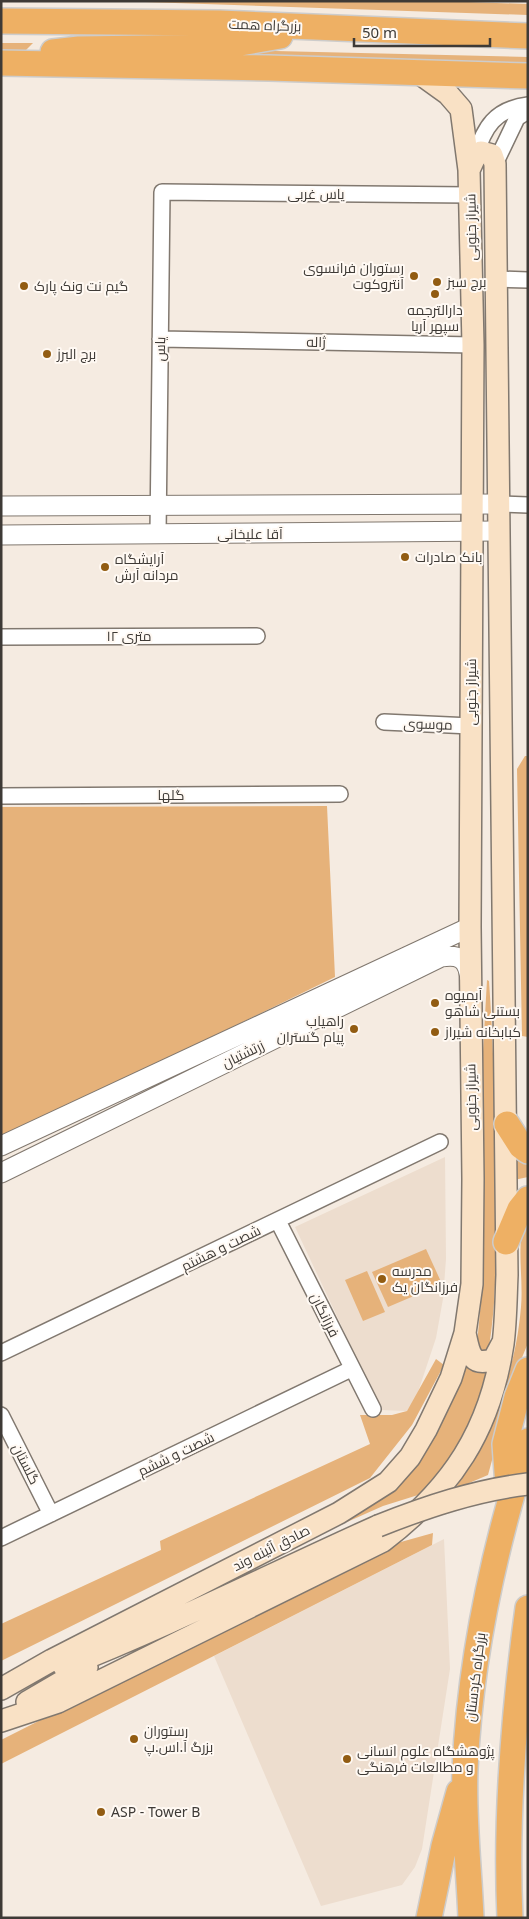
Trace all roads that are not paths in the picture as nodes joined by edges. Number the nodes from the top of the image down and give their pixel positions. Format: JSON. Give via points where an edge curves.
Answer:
{"nodes":[{"id":1,"x":1,"y":21,"type":"edge"},
{"id":2,"x":330,"y":26,"type":"junction"},
{"id":3,"x":528,"y":36,"type":"edge"},
{"id":4,"x":1,"y":59,"type":"edge"},
{"id":5,"x":1,"y":64,"type":"edge"},
{"id":6,"x":416,"y":71,"type":"junction"},
{"id":7,"x":528,"y":76,"type":"edge"},
{"id":8,"x":528,"y":105,"type":"edge"},
{"id":9,"x":528,"y":111,"type":"edge"},
{"id":10,"x":480,"y":163,"type":"junction"},
{"id":11,"x":162,"y":192,"type":"joint"},
{"id":12,"x":470,"y":195,"type":"junction"},
{"id":13,"x":496,"y":279,"type":"junction"},
{"id":14,"x":528,"y":280,"type":"edge"},
{"id":15,"x":160,"y":339,"type":"junction"},
{"id":16,"x":473,"y":345,"type":"junction"},
{"id":17,"x":471,"y":504,"type":"junction"},
{"id":18,"x":497,"y":504,"type":"junction"},
{"id":19,"x":157,"y":505,"type":"junction"},
{"id":20,"x":528,"y":505,"type":"edge"},
{"id":21,"x":1,"y":506,"type":"edge"},
{"id":22,"x":498,"y":531,"type":"junction"},
{"id":23,"x":472,"y":532,"type":"junction"},
{"id":24,"x":158,"y":534,"type":"junction"},
{"id":25,"x":1,"y":536,"type":"edge"},
{"id":26,"x":257,"y":636,"type":"dead end"},
{"id":27,"x":1,"y":637,"type":"edge"},
{"id":28,"x":384,"y":722,"type":"dead end"},
{"id":29,"x":471,"y":726,"type":"junction"},
{"id":30,"x":340,"y":794,"type":"dead end"},
{"id":31,"x":1,"y":796,"type":"edge"},
{"id":32,"x":470,"y":927,"type":"junction"},
{"id":33,"x":470,"y":982,"type":"junction"},
{"id":34,"x":506,"y":1124,"type":"junction"},
{"id":35,"x":440,"y":1142,"type":"dead end"},
{"id":36,"x":1,"y":1146,"type":"edge"},
{"id":37,"x":528,"y":1151,"type":"edge"},
{"id":38,"x":1,"y":1173,"type":"edge"},
{"id":39,"x":528,"y":1198,"type":"edge"},
{"id":40,"x":278,"y":1221,"type":"junction"},
{"id":41,"x":506,"y":1242,"type":"junction"},
{"id":42,"x":465,"y":1333,"type":"junction"},
{"id":43,"x":503,"y":1342,"type":"junction"},
{"id":44,"x":1,"y":1353,"type":"edge"},
{"id":45,"x":351,"y":1369,"type":"junction"},
{"id":46,"x":528,"y":1370,"type":"edge"},
{"id":47,"x":373,"y":1409,"type":"dead end"},
{"id":48,"x":1,"y":1415,"type":"edge"},
{"id":49,"x":528,"y":1441,"type":"edge"},
{"id":50,"x":528,"y":1484,"type":"edge"},
{"id":51,"x":509,"y":1501,"type":"junction"},
{"id":52,"x":51,"y":1514,"type":"junction"},
{"id":53,"x":380,"y":1534,"type":"junction"},
{"id":54,"x":1,"y":1538,"type":"edge"},
{"id":55,"x":528,"y":1608,"type":"edge"},
{"id":56,"x":135,"y":1639,"type":"junction"},
{"id":57,"x":1,"y":1691,"type":"edge"},
{"id":58,"x":1,"y":1720,"type":"edge"},
{"id":59,"x":465,"y":1770,"type":"junction"},
{"id":60,"x":430,"y":1918,"type":"edge"},
{"id":61,"x":471,"y":1918,"type":"edge"},
{"id":62,"x":510,"y":1918,"type":"edge"}],
"edges":[{"from":1,"to":2,"type":"highway","name":"بزرگراه همت"},
{"from":2,"to":3,"type":"highway","name":"بزرگراه همت"},
{"from":2,"to":4,"type":"highway","via":[[217,47],[79,49]]},
{"from":5,"to":6,"type":"highway"},
{"from":6,"to":7,"type":"highway"},
{"from":6,"to":10,"type":"main road","name":"شیراز جنوبی","via":[[448,94],[461,109]]},
{"from":8,"to":10,"type":"street","via":[[513,106],[497,116],[485,130]]},
{"from":9,"to":10,"type":"street","via":[[516,118]]},
{"from":10,"to":12,"type":"main road","name":"شیراز جنوبی"},
{"from":10,"to":13,"type":"main road","name":"شیراز جنوبی"},
{"from":11,"to":12,"type":"street","name":"یاس غربی"},
{"from":11,"to":15,"type":"street","name":"یاس"},
{"from":12,"to":16,"type":"main road","name":"شیراز جنوبی"},
{"from":13,"to":14,"type":"street"},
{"from":13,"to":18,"type":"main road","name":"شیراز جنوبی"},
{"from":15,"to":16,"type":"street","name":"ژاله"},
{"from":15,"to":19,"type":"street","name":"یاس"},
{"from":16,"to":17,"type":"main road","name":"شیراز جنوبی"},
{"from":17,"to":18,"type":"street"},
{"from":17,"to":19,"type":"street"},
{"from":17,"to":23,"type":"main road","name":"شیراز جنوبی"},
{"from":18,"to":20,"type":"street"},
{"from":18,"to":22,"type":"main road","name":"شیراز جنوبی"},
{"from":19,"to":21,"type":"street"},
{"from":19,"to":24,"type":"street","name":"یاس"},
{"from":22,"to":23,"type":"street","name":"آقا علیخانی"},
{"from":22,"to":34,"type":"main road","name":"شیراز جنوبی"},
{"from":23,"to":24,"type":"street","name":"آقا علیخانی"},
{"from":23,"to":29,"type":"main road","name":"شیراز جنوبی"},
{"from":24,"to":25,"type":"street","name":"آقا علیخانی"},
{"from":26,"to":27,"type":"street","name":"۱۲ متری"},
{"from":28,"to":29,"type":"street","name":"موسوی"},
{"from":29,"to":32,"type":"main road","name":"شیراز جنوبی"},
{"from":30,"to":31,"type":"street","name":"گلها"},
{"from":32,"to":33,"type":"main road","name":"شیراز جنوبی"},
{"from":32,"to":36,"type":"street","name":"زرتشتیان"},
{"from":33,"to":38,"type":"street","name":"زرتشتیان","via":[[468,966],[463,959],[453,955],[441,957]]},
{"from":33,"to":42,"type":"main road","name":"شیراز جنوبی","via":[[472,1284]]},
{"from":34,"to":37,"type":"highway"},
{"from":34,"to":41,"type":"main road","name":"شیراز جنوبی"},
{"from":35,"to":40,"type":"street","name":"شصت و هشتم"},
{"from":39,"to":41,"type":"highway"},
{"from":40,"to":44,"type":"street","name":"شصت و هشتم"},
{"from":40,"to":45,"type":"street","name":"فرزانگان"},
{"from":41,"to":43,"type":"main road","name":"شیراز جنوبی"},
{"from":42,"to":43,"type":"main road","via":[[471,1356],[477,1361],[494,1359]]},
{"from":42,"to":57,"type":"main road","name":"صادق آئینه وند","via":[[451,1378],[426,1430],[410,1457],[388,1482],[339,1513],[52,1660]]},
{"from":43,"to":53,"type":"main road","name":"شیراز جنوبی","via":[[486,1411],[467,1451],[439,1492],[410,1521]]},
{"from":45,"to":47,"type":"street","name":"فرزانگان"},
{"from":45,"to":52,"type":"street","name":"شصت و ششم"},
{"from":46,"to":51,"type":"highway","via":[[505,1444]]},
{"from":48,"to":52,"type":"street","name":"گلستان"},
{"from":49,"to":51,"type":"highway","name":"بزرگراه کردستان"},
{"from":50,"to":53,"type":"main road","bridge":true,"via":[[429,1506]]},
{"from":51,"to":59,"type":"highway","name":"بزرگراه کردستان","via":[[480,1634]]},
{"from":52,"to":54,"type":"street","name":"شصت و ششم"},
{"from":53,"to":56,"type":"main road","name":"صادق آئینه وند"},
{"from":53,"to":58,"type":"main road","name":"صادق آئینه وند","via":[[58,1702]]},
{"from":55,"to":62,"type":"highway","via":[[514,1724],[509,1816]]},
{"from":56,"to":57,"type":"main road","name":"صادق آئینه وند"},
{"from":56,"to":58,"type":"main road","name":"صادق آئینه وند"},
{"from":59,"to":60,"type":"highway","via":[[444,1846]]},
{"from":59,"to":61,"type":"highway","name":"بزرگراه کردستان"}]}
